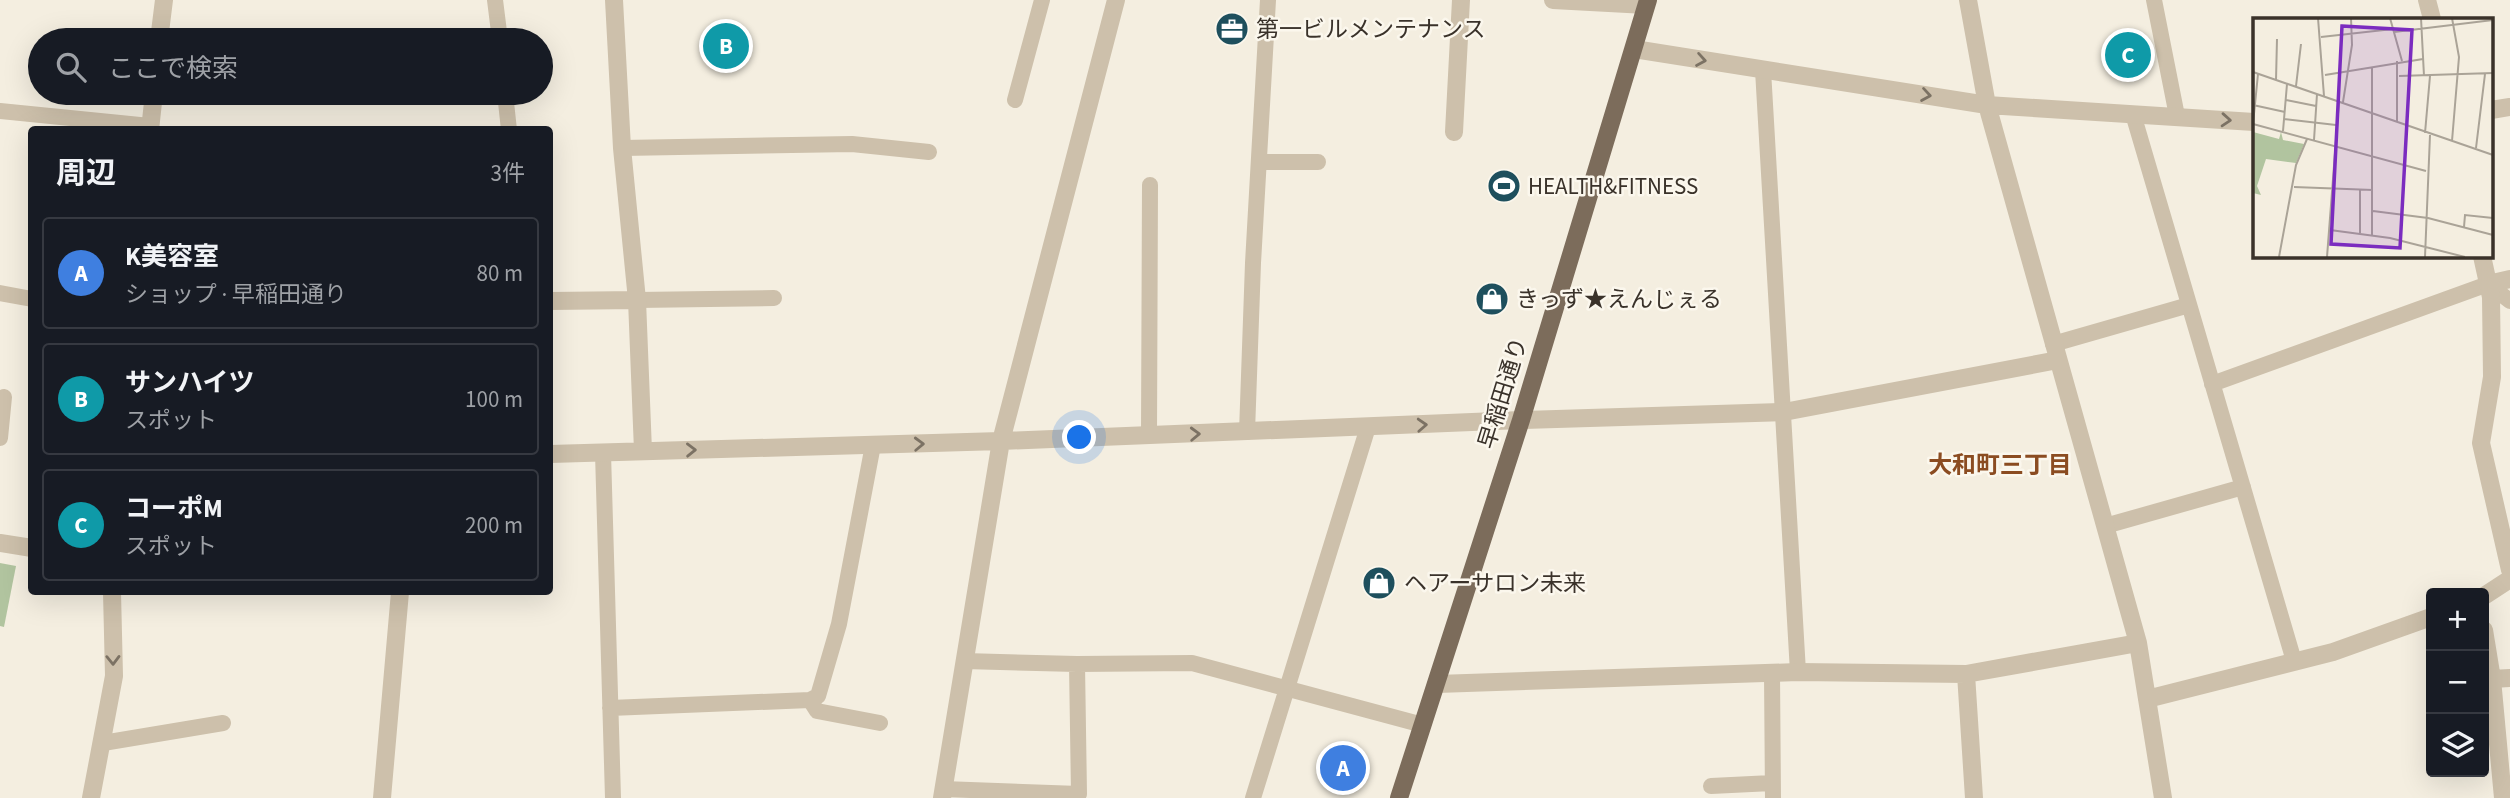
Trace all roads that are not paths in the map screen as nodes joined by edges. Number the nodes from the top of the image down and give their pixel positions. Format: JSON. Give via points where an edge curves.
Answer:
{"nodes":[{"id":1,"x":164,"y":0,"type":"edge"},
{"id":2,"x":495,"y":0,"type":"edge"},
{"id":3,"x":614,"y":0,"type":"edge"},
{"id":4,"x":1042,"y":0,"type":"edge"},
{"id":5,"x":1116,"y":0,"type":"edge"},
{"id":6,"x":1268,"y":0,"type":"edge"},
{"id":7,"x":1461,"y":0,"type":"edge"},
{"id":8,"x":1553,"y":0,"type":"edge"},
{"id":9,"x":1968,"y":0,"type":"edge"},
{"id":10,"x":2154,"y":0,"type":"edge"},
{"id":11,"x":2427,"y":0,"type":"edge"},
{"id":12,"x":1647,"y":2,"type":"edge"},
{"id":13,"x":2431,"y":18,"type":"edge"},
{"id":14,"x":160,"y":28,"type":"edge"},
{"id":15,"x":498,"y":28,"type":"edge"},
{"id":16,"x":1634,"y":49,"type":"junction"},
{"id":17,"x":1763,"y":70,"type":"junction"},
{"id":18,"x":1015,"y":100,"type":"dead end"},
{"id":19,"x":152,"y":105,"type":"edge"},
{"id":20,"x":506,"y":105,"type":"edge"},
{"id":21,"x":1987,"y":105,"type":"junction"},
{"id":22,"x":2510,"y":107,"type":"edge"},
{"id":23,"x":2492,"y":110,"type":"edge"},
{"id":24,"x":0,"y":111,"type":"edge"},
{"id":25,"x":2133,"y":114,"type":"junction"},
{"id":26,"x":2177,"y":116,"type":"junction"},
{"id":27,"x":2253,"y":122,"type":"edge"},
{"id":28,"x":132,"y":126,"type":"edge"},
{"id":29,"x":150,"y":126,"type":"edge"},
{"id":30,"x":509,"y":126,"type":"edge"},
{"id":31,"x":1454,"y":132,"type":"dead end"},
{"id":32,"x":622,"y":148,"type":"junction"},
{"id":33,"x":929,"y":152,"type":"dead end"},
{"id":34,"x":1260,"y":162,"type":"junction"},
{"id":35,"x":1318,"y":162,"type":"dead end"},
{"id":36,"x":1150,"y":185,"type":"dead end"},
{"id":37,"x":2482,"y":257,"type":"edge"},
{"id":38,"x":2510,"y":279,"type":"edge"},
{"id":39,"x":2488,"y":284,"type":"junction"},
{"id":40,"x":0,"y":293,"type":"edge"},
{"id":41,"x":28,"y":298,"type":"edge"},
{"id":42,"x":774,"y":298,"type":"dead end"},
{"id":43,"x":637,"y":300,"type":"junction"},
{"id":44,"x":553,"y":301,"type":"edge"},
{"id":45,"x":2510,"y":301,"type":"edge"},
{"id":46,"x":2189,"y":305,"type":"junction"},
{"id":47,"x":2056,"y":352,"type":"junction"},
{"id":48,"x":2212,"y":384,"type":"junction"},
{"id":49,"x":4,"y":397,"type":"dead end"},
{"id":50,"x":1784,"y":412,"type":"junction"},
{"id":51,"x":1521,"y":420,"type":"junction"},
{"id":52,"x":1368,"y":427,"type":"junction"},
{"id":53,"x":1247,"y":432,"type":"junction"},
{"id":54,"x":1149,"y":435,"type":"junction"},
{"id":55,"x":0,"y":438,"type":"edge"},
{"id":56,"x":1001,"y":441,"type":"junction"},
{"id":57,"x":873,"y":445,"type":"junction"},
{"id":58,"x":643,"y":451,"type":"junction"},
{"id":59,"x":603,"y":453,"type":"junction"},
{"id":60,"x":553,"y":454,"type":"edge"},
{"id":61,"x":2243,"y":487,"type":"junction"},
{"id":62,"x":2105,"y":526,"type":"junction"},
{"id":63,"x":0,"y":542,"type":"edge"},
{"id":64,"x":28,"y":547,"type":"edge"},
{"id":65,"x":2510,"y":570,"type":"edge"},
{"id":66,"x":2510,"y":579,"type":"edge"},
{"id":67,"x":2489,"y":593,"type":"edge"},
{"id":68,"x":112,"y":595,"type":"edge"},
{"id":69,"x":400,"y":595,"type":"edge"},
{"id":70,"x":2426,"y":619,"type":"edge"},
{"id":71,"x":2138,"y":643,"type":"junction"},
{"id":72,"x":2489,"y":644,"type":"edge"},
{"id":73,"x":964,"y":661,"type":"junction"},
{"id":74,"x":2294,"y":661,"type":"junction"},
{"id":75,"x":1077,"y":664,"type":"junction"},
{"id":76,"x":1798,"y":672,"type":"junction"},
{"id":77,"x":1772,"y":674,"type":"junction"},
{"id":78,"x":1966,"y":674,"type":"junction"},
{"id":79,"x":2501,"y":679,"type":"edge"},
{"id":80,"x":1437,"y":684,"type":"junction"},
{"id":81,"x":1289,"y":688,"type":"junction"},
{"id":82,"x":2147,"y":699,"type":"junction"},
{"id":83,"x":810,"y":700,"type":"junction"},
{"id":84,"x":610,"y":708,"type":"junction"},
{"id":85,"x":223,"y":723,"type":"dead end"},
{"id":86,"x":880,"y":723,"type":"dead end"},
{"id":87,"x":1423,"y":725,"type":"junction"},
{"id":88,"x":103,"y":743,"type":"junction"},
{"id":89,"x":1712,"y":786,"type":"dead end"},
{"id":90,"x":1773,"y":791,"type":"edge"},
{"id":91,"x":942,"y":793,"type":"edge"},
{"id":92,"x":91,"y":798,"type":"edge"},
{"id":93,"x":382,"y":798,"type":"edge"},
{"id":94,"x":613,"y":798,"type":"edge"},
{"id":95,"x":1253,"y":798,"type":"edge"},
{"id":96,"x":1399,"y":798,"type":"edge"},
{"id":97,"x":1974,"y":798,"type":"edge"},
{"id":98,"x":2162,"y":798,"type":"edge"},
{"id":99,"x":2503,"y":798,"type":"edge"}],
"edges":[{"from":1,"to":14,"type":"street"},
{"from":2,"to":15,"type":"lane"},
{"from":3,"to":32,"type":"street"},
{"from":4,"to":18,"type":"lane"},
{"from":5,"to":56,"type":"street"},
{"from":6,"to":34,"type":"lane"},
{"from":7,"to":31,"type":"street"},
{"from":8,"to":12,"type":"street"},
{"from":9,"to":21,"type":"street"},
{"from":10,"to":26,"type":"lane"},
{"from":11,"to":13,"type":"street"},
{"from":12,"to":16,"type":"main road","name":"早稲田通り"},
{"from":16,"to":17,"type":"street","one_way":true},
{"from":16,"to":51,"type":"main road","name":"早稲田通り"},
{"from":17,"to":21,"type":"street","one_way":true},
{"from":17,"to":50,"type":"lane"},
{"from":19,"to":29,"type":"street"},
{"from":20,"to":30,"type":"lane"},
{"from":21,"to":25,"type":"street"},
{"from":21,"to":47,"type":"street"},
{"from":22,"to":23,"type":"street"},
{"from":24,"to":28,"type":"lane"},
{"from":25,"to":26,"type":"street"},
{"from":25,"to":46,"type":"lane"},
{"from":26,"to":27,"type":"street","one_way":true},
{"from":32,"to":33,"type":"lane","via":[[852,144]]},
{"from":32,"to":43,"type":"street"},
{"from":34,"to":35,"type":"lane"},
{"from":34,"to":53,"type":"lane"},
{"from":36,"to":54,"type":"lane"},
{"from":37,"to":39,"type":"street"},
{"from":38,"to":39,"type":"street"},
{"from":39,"to":45,"type":"lane"},
{"from":39,"to":48,"type":"lane"},
{"from":39,"to":65,"type":"street","via":[[2492,377],[2481,443]]},
{"from":40,"to":41,"type":"lane"},
{"from":42,"to":43,"type":"lane"},
{"from":43,"to":44,"type":"street"},
{"from":43,"to":58,"type":"street"},
{"from":46,"to":47,"type":"lane"},
{"from":46,"to":48,"type":"lane"},
{"from":47,"to":50,"type":"street"},
{"from":47,"to":62,"type":"street"},
{"from":48,"to":61,"type":"lane"},
{"from":49,"to":55,"type":"lane"},
{"from":50,"to":51,"type":"street"},
{"from":50,"to":76,"type":"lane"},
{"from":52,"to":51,"type":"street","one_way":true},
{"from":51,"to":80,"type":"main road","name":"早稲田通り"},
{"from":52,"to":53,"type":"street"},
{"from":52,"to":81,"type":"lane"},
{"from":54,"to":53,"type":"street","one_way":true},
{"from":54,"to":56,"type":"street"},
{"from":57,"to":56,"type":"street","one_way":true},
{"from":56,"to":73,"type":"street"},
{"from":58,"to":57,"type":"street","one_way":true},
{"from":57,"to":83,"type":"lane","via":[[839,624],[818,696]]},
{"from":58,"to":59,"type":"street"},
{"from":59,"to":60,"type":"street"},
{"from":59,"to":84,"type":"lane"},
{"from":61,"to":62,"type":"lane"},
{"from":61,"to":74,"type":"lane"},
{"from":62,"to":71,"type":"street"},
{"from":63,"to":64,"type":"street"},
{"from":66,"to":67,"type":"street"},
{"from":68,"to":88,"type":"street","one_way":true,"via":[[114,676]]},
{"from":69,"to":93,"type":"street"},
{"from":70,"to":74,"type":"street"},
{"from":71,"to":78,"type":"street"},
{"from":71,"to":82,"type":"street"},
{"from":72,"to":79,"type":"street"},
{"from":73,"to":75,"type":"lane"},
{"from":73,"to":91,"type":"street"},
{"from":74,"to":82,"type":"street"},
{"from":75,"to":81,"type":"lane","via":[[1192,663]]},
{"from":75,"to":91,"type":"lane","via":[[1079,794]]},
{"from":76,"to":77,"type":"street"},
{"from":76,"to":78,"type":"street"},
{"from":77,"to":80,"type":"street"},
{"from":77,"to":90,"type":"lane"},
{"from":78,"to":97,"type":"street"},
{"from":79,"to":99,"type":"street"},
{"from":80,"to":87,"type":"main road","name":"早稲田通り"},
{"from":81,"to":87,"type":"lane"},
{"from":81,"to":95,"type":"lane"},
{"from":82,"to":98,"type":"street"},
{"from":83,"to":84,"type":"lane"},
{"from":83,"to":86,"type":"lane","via":[[817,711]]},
{"from":84,"to":94,"type":"lane"},
{"from":85,"to":88,"type":"lane"},
{"from":87,"to":96,"type":"main road","name":"早稲田通り"},
{"from":88,"to":92,"type":"street"},
{"from":89,"to":90,"type":"lane"}]}
